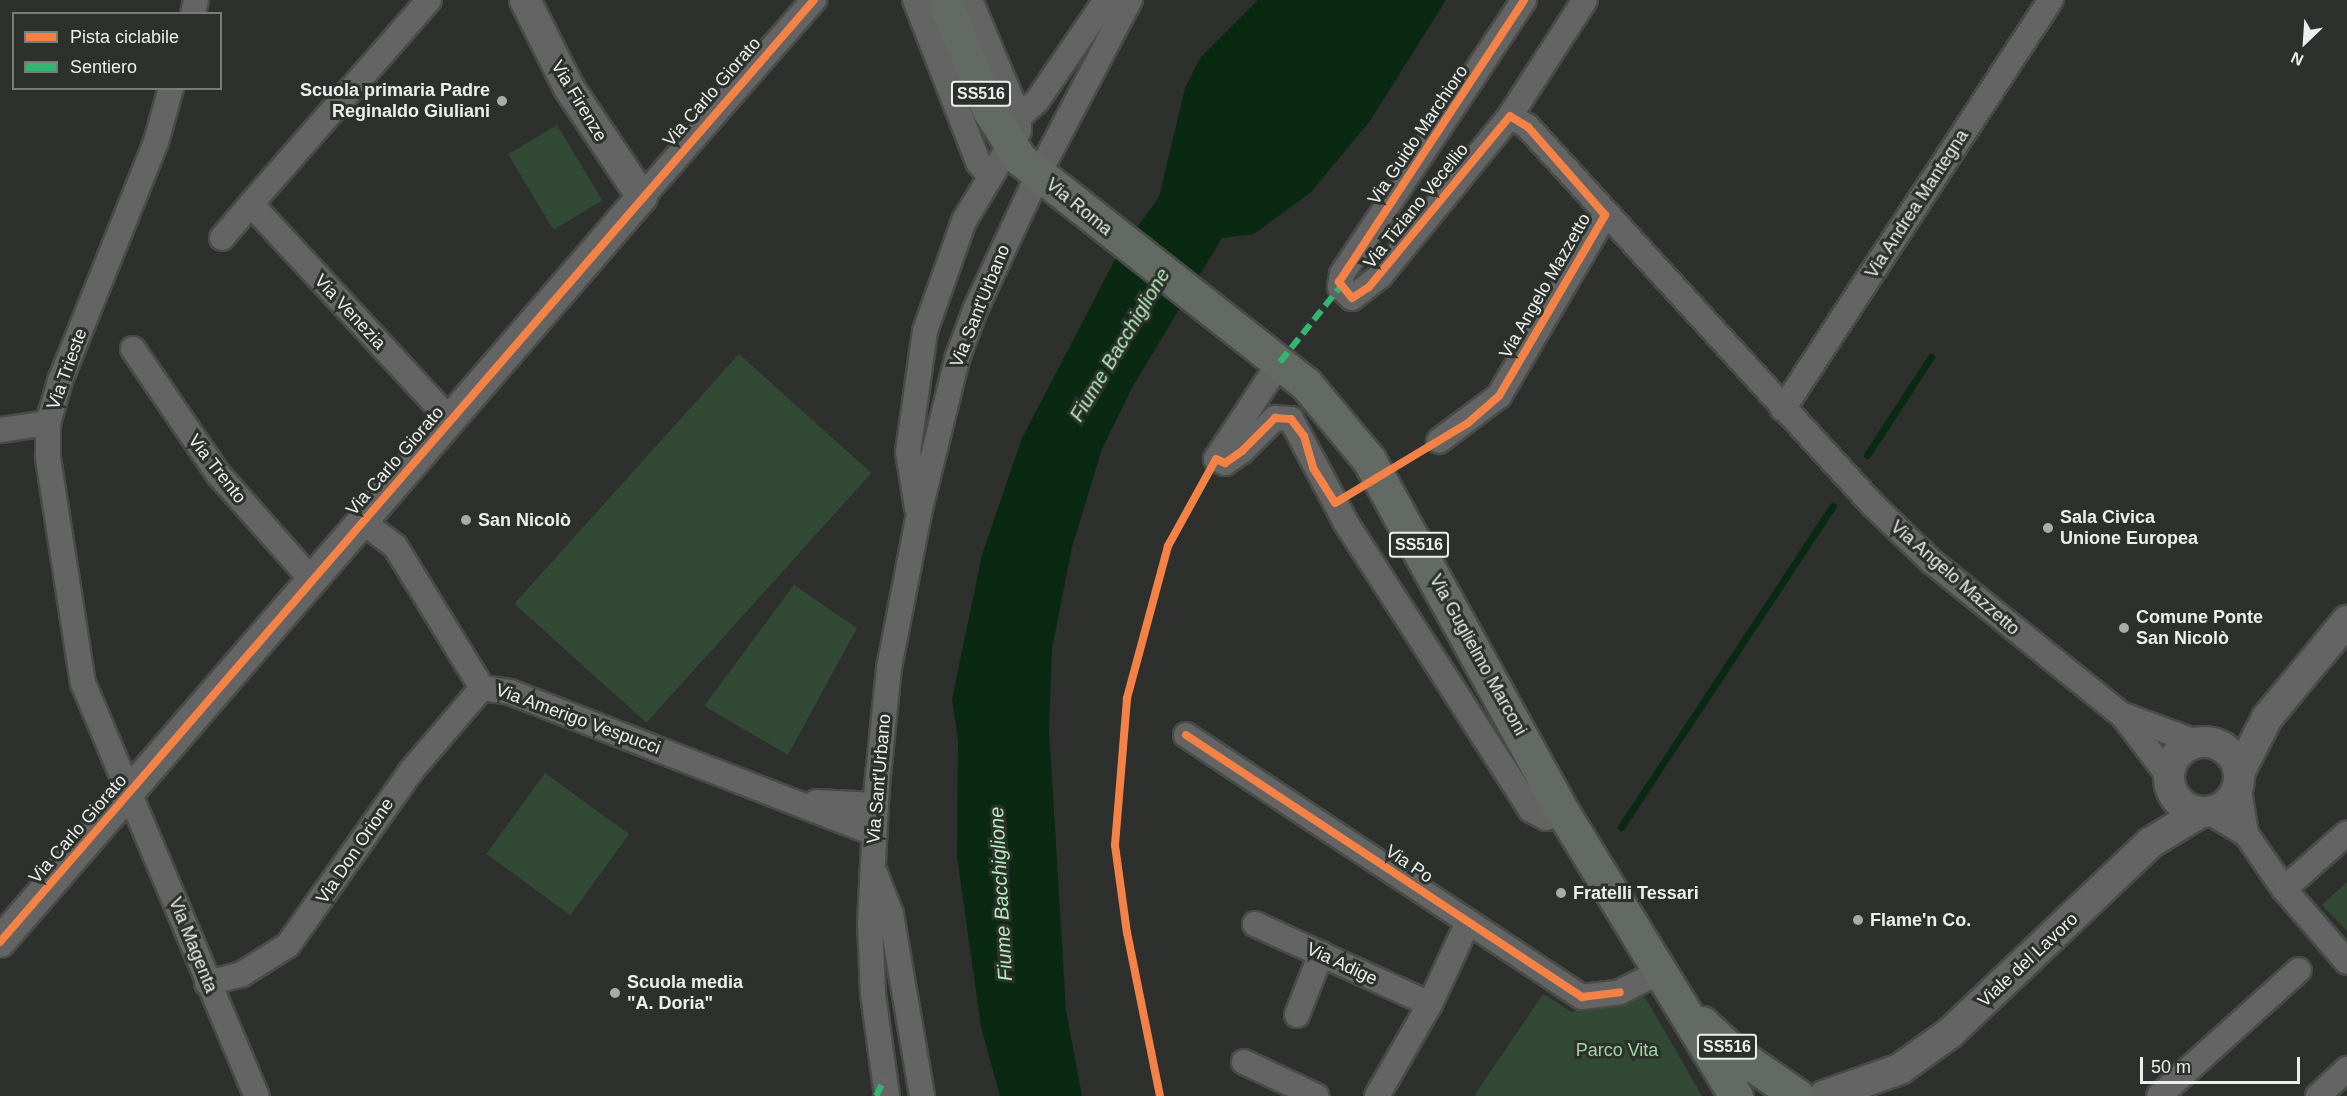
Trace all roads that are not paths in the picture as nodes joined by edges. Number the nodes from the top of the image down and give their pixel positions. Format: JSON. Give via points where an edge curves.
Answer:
{"nodes":[{"id":1,"x":429,"y":0,"type":"edge"},
{"id":2,"x":525,"y":0,"type":"edge"},
{"id":3,"x":813,"y":0,"type":"edge"},
{"id":4,"x":915,"y":0,"type":"edge"},
{"id":5,"x":944,"y":0,"type":"edge"},
{"id":6,"x":970,"y":0,"type":"edge"},
{"id":7,"x":1106,"y":0,"type":"edge"},
{"id":8,"x":1130,"y":0,"type":"edge"},
{"id":9,"x":1524,"y":0,"type":"edge"},
{"id":10,"x":1585,"y":0,"type":"edge"},
{"id":11,"x":2050,"y":0,"type":"edge"},
{"id":12,"x":170,"y":90,"type":"edge"},
{"id":13,"x":1510,"y":117,"type":"junction"},
{"id":14,"x":1046,"y":181,"type":"junction"},
{"id":15,"x":642,"y":197,"type":"junction"},
{"id":16,"x":251,"y":204,"type":"junction"},
{"id":17,"x":1605,"y":215,"type":"junction"},
{"id":18,"x":222,"y":238,"type":"dead end"},
{"id":19,"x":1340,"y":287,"type":"joint"},
{"id":20,"x":134,"y":349,"type":"dead end"},
{"id":21,"x":1280,"y":363,"type":"junction"},
{"id":22,"x":1783,"y":409,"type":"junction"},
{"id":23,"x":450,"y":420,"type":"junction"},
{"id":24,"x":48,"y":423,"type":"junction"},
{"id":25,"x":0,"y":430,"type":"edge"},
{"id":26,"x":1439,"y":441,"type":"dead end"},
{"id":27,"x":919,"y":513,"type":"junction"},
{"id":28,"x":363,"y":522,"type":"junction"},
{"id":29,"x":312,"y":580,"type":"junction"},
{"id":30,"x":2347,"y":621,"type":"edge"},
{"id":31,"x":482,"y":688,"type":"junction"},
{"id":32,"x":2123,"y":716,"type":"junction"},
{"id":33,"x":2265,"y":722,"type":"junction"},
{"id":34,"x":1186,"y":735,"type":"dead end"},
{"id":35,"x":2204,"y":742,"type":"junction"},
{"id":36,"x":2169,"y":779,"type":"junction"},
{"id":37,"x":2239,"y":779,"type":"junction"},
{"id":38,"x":137,"y":783,"type":"junction"},
{"id":39,"x":801,"y":802,"type":"junction"},
{"id":40,"x":876,"y":805,"type":"junction"},
{"id":41,"x":1562,"y":811,"type":"junction"},
{"id":42,"x":2205,"y":812,"type":"junction"},
{"id":43,"x":874,"y":833,"type":"junction"},
{"id":44,"x":2347,"y":833,"type":"edge"},
{"id":45,"x":2246,"y":834,"type":"junction"},
{"id":46,"x":2150,"y":843,"type":"junction"},
{"id":47,"x":873,"y":868,"type":"junction"},
{"id":48,"x":2284,"y":889,"type":"junction"},
{"id":49,"x":1468,"y":922,"type":"junction"},
{"id":50,"x":1255,"y":924,"type":"dead end"},
{"id":51,"x":0,"y":942,"type":"edge"},
{"id":52,"x":1321,"y":954,"type":"junction"},
{"id":53,"x":2347,"y":962,"type":"edge"},
{"id":54,"x":2299,"y":970,"type":"dead end"},
{"id":55,"x":1662,"y":979,"type":"junction"},
{"id":56,"x":207,"y":983,"type":"junction"},
{"id":57,"x":1430,"y":1004,"type":"junction"},
{"id":58,"x":1297,"y":1015,"type":"dead end"},
{"id":59,"x":1244,"y":1062,"type":"dead end"},
{"id":60,"x":1899,"y":1069,"type":"junction"},
{"id":61,"x":2347,"y":1069,"type":"edge"},
{"id":62,"x":2184,"y":1088,"type":"edge"},
{"id":63,"x":257,"y":1096,"type":"edge"},
{"id":64,"x":887,"y":1096,"type":"edge"},
{"id":65,"x":922,"y":1096,"type":"edge"},
{"id":66,"x":1316,"y":1096,"type":"edge"},
{"id":67,"x":1377,"y":1096,"type":"edge"},
{"id":68,"x":1736,"y":1096,"type":"edge"},
{"id":69,"x":1798,"y":1096,"type":"edge"},
{"id":70,"x":1824,"y":1096,"type":"edge"},
{"id":71,"x":1876,"y":1096,"type":"edge"},
{"id":72,"x":2159,"y":1096,"type":"edge"},
{"id":73,"x":2318,"y":1096,"type":"edge"}],
"edges":[{"from":1,"to":16,"type":"street"},
{"from":2,"to":15,"type":"street","name":"Via Firenze","via":[[569,88]]},
{"from":3,"to":15,"type":"street","name":"Via Carlo Giorato"},
{"from":4,"to":27,"type":"street","name":"Via Sant'Urbano","via":[[978,162],[996,165],[941,274],[924,331],[908,452]]},
{"from":5,"to":14,"type":"main road","name":"Via Roma","number":"SS516","via":[[1001,134]]},
{"from":6,"to":7,"type":"street","via":[[1019,124]]},
{"from":8,"to":14,"type":"street","name":"Via Sant'Urbano"},
{"from":9,"to":19,"type":"street","name":"Via Guido Marchioro","via":[[1342,274]]},
{"from":10,"to":13,"type":"street","name":"Via Tiziano Vecellio"},
{"from":11,"to":22,"type":"street","name":"Via Andrea Mantegna"},
{"from":12,"to":24,"type":"street","name":"Via Trieste","via":[[156,142],[60,381]]},
{"from":13,"to":17,"type":"street","name":"Via Angelo Mazzetto","via":[[1528,127]]},
{"from":13,"to":19,"type":"street","name":"Via Tiziano Vecellio","via":[[1381,275],[1352,298]]},
{"from":14,"to":21,"type":"main road","name":"Via Roma","number":"SS516"},
{"from":14,"to":27,"type":"street","name":"Via Sant'Urbano","via":[[957,359]]},
{"from":15,"to":23,"type":"street","name":"Via Carlo Giorato"},
{"from":16,"to":18,"type":"street"},
{"from":16,"to":23,"type":"street","name":"Via Venezia"},
{"from":17,"to":22,"type":"street","name":"Via Angelo Mazzetto"},
{"from":17,"to":26,"type":"street","name":"Via Angelo Mazzetto","via":[[1499,396]]},
{"from":20,"to":29,"type":"street","name":"Via Trento","via":[[219,475]]},
{"from":21,"to":41,"type":"main road","name":"Via Guglielmo Marconi","number":"SS516","via":[[1327,405],[1369,460]]},
{"from":21,"to":41,"type":"street","name":"Via Guglielmo Marconi","via":[[1216,459],[1225,463],[1282,416],[1291,419],[1304,436],[1313,468],[1531,810],[1546,818]]},
{"from":22,"to":32,"type":"street","name":"Via Angelo Mazzetto","via":[[1931,561]]},
{"from":23,"to":28,"type":"street","name":"Via Carlo Giorato"},
{"from":24,"to":25,"type":"street"},
{"from":24,"to":38,"type":"street","name":"Via Trieste","via":[[48,458],[83,683],[100,732]]},
{"from":27,"to":40,"type":"street","name":"Via Sant'Urbano","via":[[889,668]]},
{"from":28,"to":29,"type":"street","name":"Via Carlo Giorato"},
{"from":28,"to":31,"type":"street","name":"Via Amerigo Vespucci","via":[[395,546]]},
{"from":29,"to":38,"type":"street","name":"Via Carlo Giorato"},
{"from":30,"to":33,"type":"street","name":"Viale del Lavoro"},
{"from":31,"to":39,"type":"street","name":"Via Amerigo Vespucci","via":[[510,692]]},
{"from":31,"to":56,"type":"street","name":"Via Don Orione","via":[[404,780],[288,945],[242,974]]},
{"from":32,"to":35,"type":"street","name":"Via Angelo Mazzetto"},
{"from":32,"to":36,"type":"street","name":"Via Angelo Mazzetto"},
{"from":33,"to":35,"type":"street","name":"Viale del Lavoro"},
{"from":33,"to":37,"type":"street","name":"Viale del Lavoro"},
{"from":34,"to":49,"type":"street","name":"Via Po"},
{"from":35,"to":36,"type":"street","name":"Viale del Lavoro","via":[[2177,754]]},
{"from":35,"to":37,"type":"street","via":[[2234,758]]},
{"from":36,"to":42,"type":"street","via":[[2182,805]]},
{"from":36,"to":46,"type":"street","name":"Viale del Lavoro"},
{"from":37,"to":42,"type":"street","name":"Viale del Lavoro","via":[[2226,805]]},
{"from":37,"to":45,"type":"street"},
{"from":38,"to":51,"type":"street","name":"Via Carlo Giorato"},
{"from":38,"to":56,"type":"street","name":"Via Magenta"},
{"from":39,"to":40,"type":"street","name":"Via Amerigo Vespucci"},
{"from":39,"to":43,"type":"street","name":"Via Amerigo Vespucci"},
{"from":40,"to":43,"type":"street","name":"Via Sant'Urbano"},
{"from":41,"to":55,"type":"main road","name":"Via Guglielmo Marconi","number":"SS516"},
{"from":42,"to":45,"type":"street"},
{"from":42,"to":46,"type":"street","name":"Viale del Lavoro"},
{"from":43,"to":47,"type":"street","name":"Via Sant'Urbano"},
{"from":44,"to":48,"type":"street"},
{"from":45,"to":48,"type":"street"},
{"from":46,"to":60,"type":"street","name":"Viale del Lavoro","via":[[1950,1033]]},
{"from":47,"to":64,"type":"street","name":"Via Sant'Urbano","via":[[873,993]]},
{"from":47,"to":65,"type":"street","name":"Via Sant'Urbano","via":[[891,914]]},
{"from":48,"to":53,"type":"street"},
{"from":49,"to":55,"type":"street","name":"Via Po","via":[[1582,997],[1620,992]]},
{"from":49,"to":57,"type":"street"},
{"from":50,"to":52,"type":"street","name":"Via Adige"},
{"from":52,"to":57,"type":"street","name":"Via Adige"},
{"from":52,"to":58,"type":"street"},
{"from":54,"to":62,"type":"street"},
{"from":55,"to":68,"type":"main road","name":"Via Guglielmo Marconi","number":"SS516"},
{"from":55,"to":69,"type":"main road","name":"Via Guglielmo Marconi","number":"SS516","via":[[1731,1050]]},
{"from":56,"to":63,"type":"street","name":"Via Magenta"},
{"from":57,"to":67,"type":"street"},
{"from":59,"to":66,"type":"street"},
{"from":60,"to":70,"type":"street","name":"Viale del Lavoro"},
{"from":60,"to":71,"type":"street","name":"Viale del Lavoro"},
{"from":61,"to":73,"type":"street"},
{"from":62,"to":72,"type":"street"}]}
